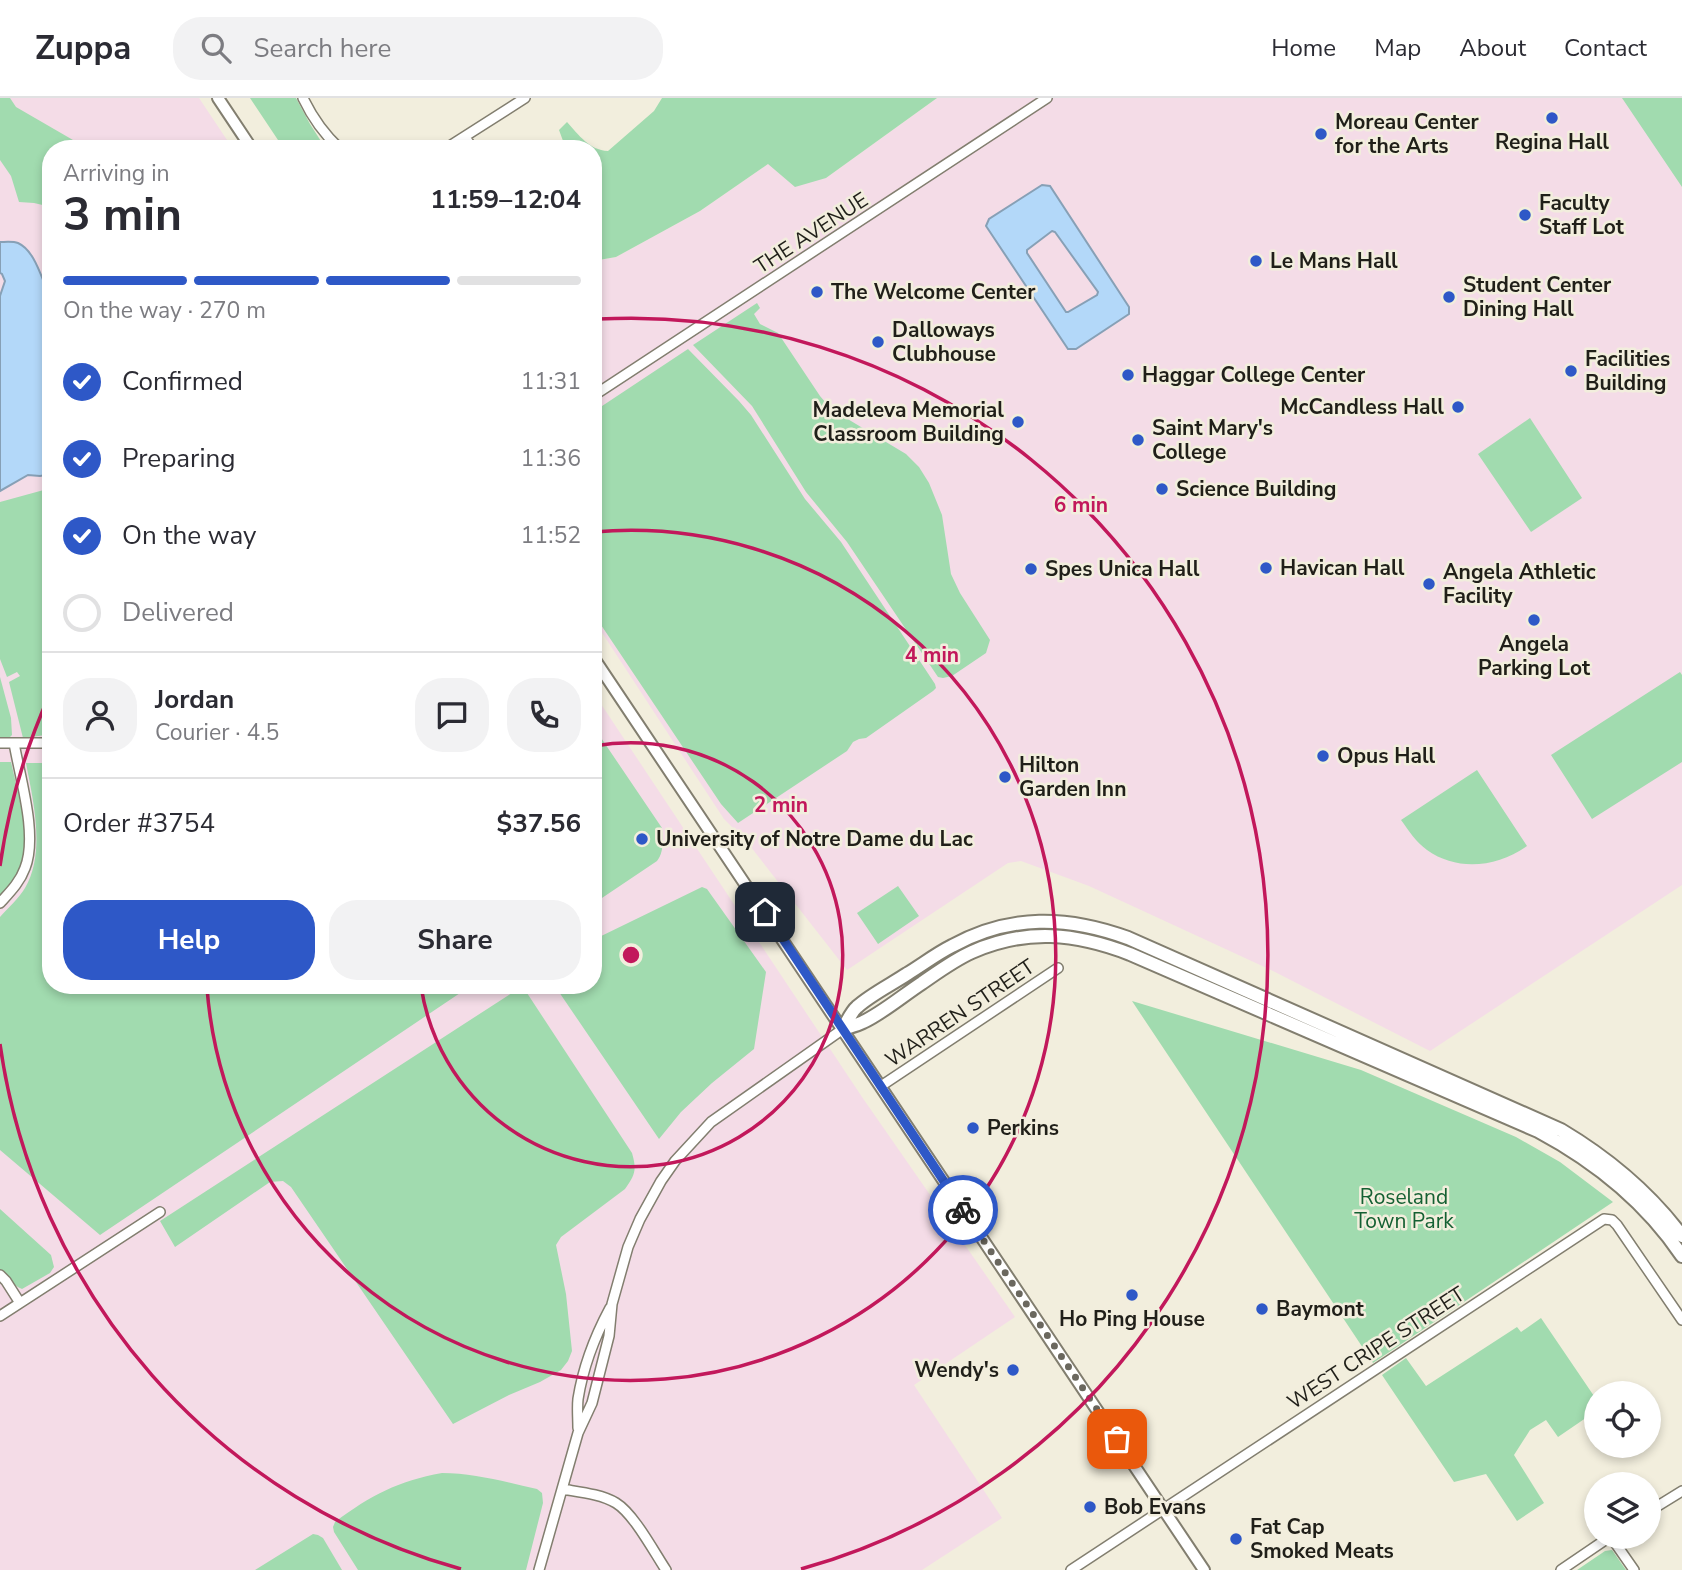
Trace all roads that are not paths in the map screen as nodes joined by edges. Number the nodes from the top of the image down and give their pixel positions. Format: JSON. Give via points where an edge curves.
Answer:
{"nodes":[{"id":1,"x":218,"y":98,"type":"edge"},
{"id":2,"x":303,"y":98,"type":"edge"},
{"id":3,"x":1047,"y":98,"type":"edge"},
{"id":4,"x":520,"y":99,"type":"edge"},
{"id":5,"x":465,"y":137,"type":"junction"},
{"id":6,"x":246,"y":140,"type":"edge"},
{"id":7,"x":331,"y":140,"type":"edge"},
{"id":8,"x":460,"y":140,"type":"edge"},
{"id":9,"x":467,"y":140,"type":"edge"},
{"id":10,"x":602,"y":390,"type":"edge"},
{"id":11,"x":602,"y":670,"type":"edge"},
{"id":12,"x":0,"y":743,"type":"edge"},
{"id":13,"x":14,"y":743,"type":"junction"},
{"id":14,"x":42,"y":743,"type":"edge"},
{"id":15,"x":0,"y":903,"type":"edge"},
{"id":16,"x":1058,"y":968,"type":"dead end"},
{"id":17,"x":843,"y":1029,"type":"junction"},
{"id":18,"x":881,"y":1086,"type":"junction"},
{"id":19,"x":160,"y":1212,"type":"dead end"},
{"id":20,"x":1682,"y":1236,"type":"edge"},
{"id":21,"x":1682,"y":1256,"type":"edge"},
{"id":22,"x":0,"y":1275,"type":"edge"},
{"id":23,"x":20,"y":1303,"type":"junction"},
{"id":24,"x":612,"y":1304,"type":"junction"},
{"id":25,"x":0,"y":1316,"type":"edge"},
{"id":26,"x":1682,"y":1320,"type":"edge"},
{"id":27,"x":578,"y":1433,"type":"junction"},
{"id":28,"x":562,"y":1489,"type":"junction"},
{"id":29,"x":1682,"y":1491,"type":"edge"},
{"id":30,"x":1661,"y":1505,"type":"edge"},
{"id":31,"x":1164,"y":1509,"type":"junction"},
{"id":32,"x":1593,"y":1549,"type":"edge"},
{"id":33,"x":1619,"y":1549,"type":"edge"},
{"id":34,"x":539,"y":1570,"type":"edge"},
{"id":35,"x":666,"y":1570,"type":"edge"},
{"id":36,"x":1070,"y":1570,"type":"edge"},
{"id":37,"x":1204,"y":1570,"type":"edge"},
{"id":38,"x":1561,"y":1570,"type":"edge"},
{"id":39,"x":1634,"y":1570,"type":"edge"}],
"edges":[{"from":1,"to":6,"type":"main road"},
{"from":2,"to":7,"type":"street"},
{"from":3,"to":10,"type":"street","name":"THE AVENUE"},
{"from":4,"to":5,"type":"street"},
{"from":5,"to":8,"type":"street"},
{"from":5,"to":9,"type":"street"},
{"from":11,"to":17,"type":"main road"},
{"from":12,"to":13,"type":"street"},
{"from":13,"to":14,"type":"street"},
{"from":13,"to":15,"type":"street","via":[[27,806],[29,858]]},
{"from":16,"to":18,"type":"street","name":"WARREN STREET"},
{"from":17,"to":18,"type":"main road"},
{"from":17,"to":20,"type":"highway","via":[[856,1007],[970,937],[1033,922],[1090,926],[1128,938],[1561,1130],[1632,1180]]},
{"from":17,"to":21,"type":"highway","via":[[865,1021],[948,965],[988,946],[1031,936],[1090,940],[1538,1131],[1631,1195]]},
{"from":17,"to":24,"type":"street","via":[[711,1122],[675,1161],[640,1219]]},
{"from":18,"to":31,"type":"main road"},
{"from":19,"to":23,"type":"street"},
{"from":22,"to":23,"type":"street"},
{"from":23,"to":25,"type":"street"},
{"from":24,"to":27,"type":"street","via":[[599,1378]]},
{"from":24,"to":27,"type":"street","via":[[584,1373]]},
{"from":26,"to":31,"type":"street","name":"WEST CRIPE STREET","via":[[1617,1225],[1608,1219],[1598,1222]]},
{"from":27,"to":28,"type":"street"},
{"from":28,"to":34,"type":"street"},
{"from":28,"to":35,"type":"street","via":[[616,1503]]},
{"from":29,"to":30,"type":"street"},
{"from":31,"to":36,"type":"street","name":"WEST CRIPE STREET"},
{"from":31,"to":37,"type":"main road"},
{"from":32,"to":38,"type":"street"},
{"from":33,"to":39,"type":"street"}]}
